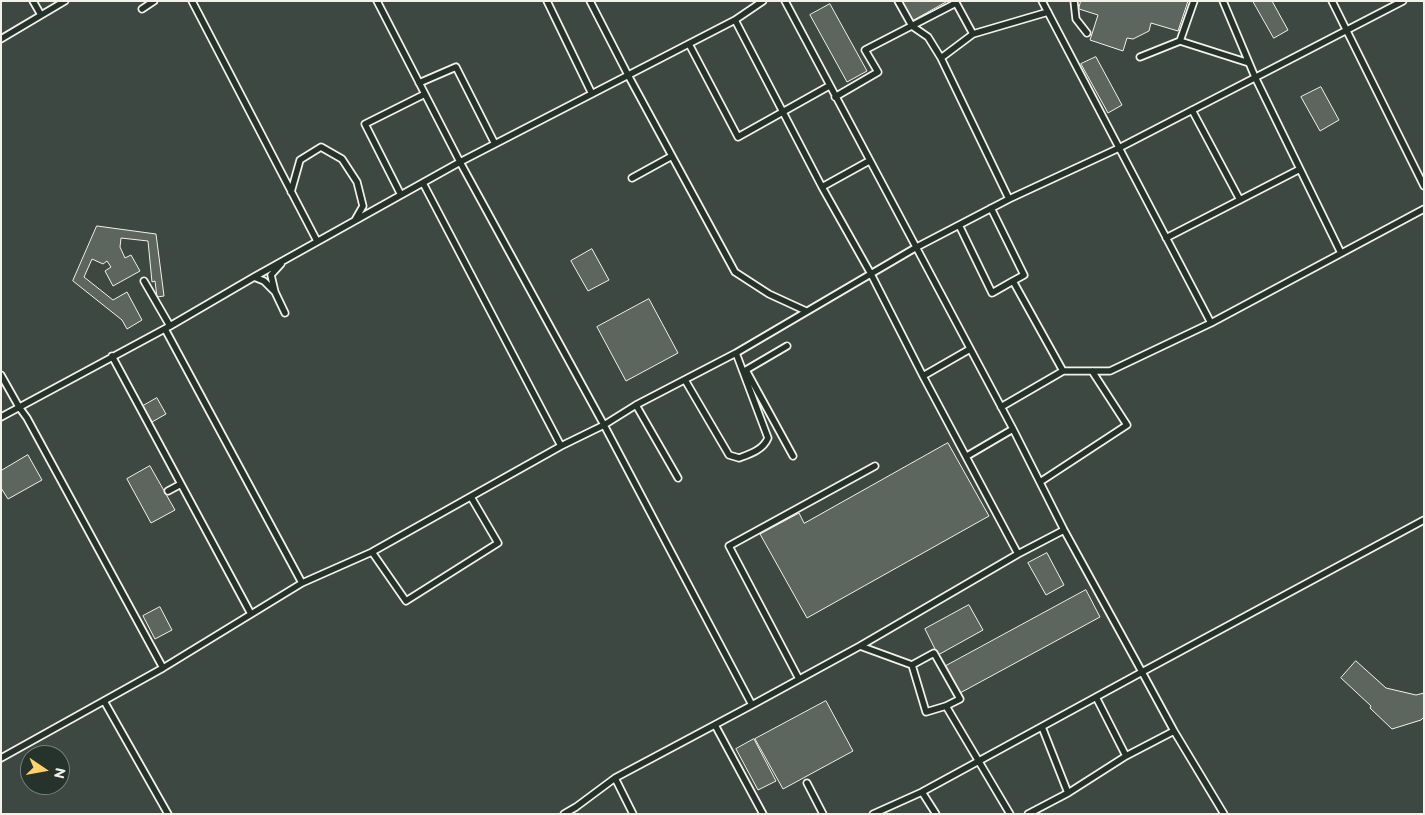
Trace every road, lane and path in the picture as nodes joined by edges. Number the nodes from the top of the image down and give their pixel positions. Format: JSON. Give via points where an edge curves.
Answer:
{"nodes":[{"id":1,"x":33,"y":1,"type":"edge"},
{"id":2,"x":65,"y":1,"type":"edge"},
{"id":3,"x":154,"y":1,"type":"edge"},
{"id":4,"x":192,"y":1,"type":"edge"},
{"id":5,"x":377,"y":1,"type":"edge"},
{"id":6,"x":546,"y":1,"type":"edge"},
{"id":7,"x":590,"y":1,"type":"edge"},
{"id":8,"x":763,"y":1,"type":"edge"},
{"id":9,"x":784,"y":1,"type":"edge"},
{"id":10,"x":898,"y":1,"type":"edge"},
{"id":11,"x":1042,"y":1,"type":"edge"},
{"id":12,"x":1074,"y":1,"type":"edge"},
{"id":13,"x":1194,"y":1,"type":"edge"},
{"id":14,"x":1223,"y":1,"type":"edge"},
{"id":15,"x":1332,"y":1,"type":"edge"},
{"id":16,"x":1403,"y":1,"type":"edge"},
{"id":17,"x":955,"y":2,"type":"edge"},
{"id":18,"x":142,"y":8,"type":"dead end"},
{"id":19,"x":1048,"y":12,"type":"junction"},
{"id":20,"x":41,"y":15,"type":"junction"},
{"id":21,"x":734,"y":20,"type":"junction"},
{"id":22,"x":912,"y":26,"type":"junction"},
{"id":23,"x":1346,"y":30,"type":"junction"},
{"id":24,"x":1087,"y":33,"type":"dead end"},
{"id":25,"x":974,"y":34,"type":"junction"},
{"id":26,"x":1,"y":39,"type":"edge"},
{"id":27,"x":1180,"y":41,"type":"junction"},
{"id":28,"x":689,"y":44,"type":"junction"},
{"id":29,"x":1140,"y":57,"type":"dead end"},
{"id":30,"x":941,"y":58,"type":"junction"},
{"id":31,"x":1249,"y":63,"type":"junction"},
{"id":32,"x":628,"y":75,"type":"junction"},
{"id":33,"x":1255,"y":77,"type":"junction"},
{"id":34,"x":419,"y":83,"type":"junction"},
{"id":35,"x":829,"y":86,"type":"junction"},
{"id":36,"x":425,"y":94,"type":"junction"},
{"id":37,"x":592,"y":94,"type":"junction"},
{"id":38,"x":835,"y":97,"type":"junction"},
{"id":39,"x":1192,"y":110,"type":"junction"},
{"id":40,"x":783,"y":112,"type":"junction"},
{"id":41,"x":495,"y":144,"type":"junction"},
{"id":42,"x":1119,"y":148,"type":"junction"},
{"id":43,"x":672,"y":156,"type":"junction"},
{"id":44,"x":869,"y":161,"type":"junction"},
{"id":45,"x":460,"y":162,"type":"junction"},
{"id":46,"x":1300,"y":169,"type":"junction"},
{"id":47,"x":632,"y":178,"type":"dead end"},
{"id":48,"x":423,"y":182,"type":"junction"},
{"id":49,"x":1424,"y":186,"type":"edge"},
{"id":50,"x":822,"y":187,"type":"junction"},
{"id":51,"x":291,"y":192,"type":"junction"},
{"id":52,"x":401,"y":195,"type":"junction"},
{"id":53,"x":1008,"y":199,"type":"junction"},
{"id":54,"x":1240,"y":200,"type":"junction"},
{"id":55,"x":991,"y":208,"type":"junction"},
{"id":56,"x":1424,"y":209,"type":"edge"},
{"id":57,"x":355,"y":220,"type":"junction"},
{"id":58,"x":959,"y":225,"type":"junction"},
{"id":59,"x":1166,"y":238,"type":"junction"},
{"id":60,"x":317,"y":242,"type":"junction"},
{"id":61,"x":915,"y":248,"type":"junction"},
{"id":62,"x":1341,"y":253,"type":"junction"},
{"id":63,"x":283,"y":260,"type":"junction"},
{"id":64,"x":871,"y":274,"type":"junction"},
{"id":65,"x":254,"y":276,"type":"junction"},
{"id":66,"x":144,"y":281,"type":"dead end"},
{"id":67,"x":1013,"y":281,"type":"junction"},
{"id":68,"x":274,"y":292,"type":"junction"},
{"id":69,"x":806,"y":311,"type":"junction"},
{"id":70,"x":285,"y":313,"type":"dead end"},
{"id":71,"x":1211,"y":323,"type":"junction"},
{"id":72,"x":167,"y":327,"type":"junction"},
{"id":73,"x":787,"y":346,"type":"dead end"},
{"id":74,"x":970,"y":349,"type":"junction"},
{"id":75,"x":736,"y":353,"type":"junction"},
{"id":76,"x":112,"y":356,"type":"junction"},
{"id":77,"x":746,"y":370,"type":"junction"},
{"id":78,"x":1063,"y":371,"type":"junction"},
{"id":79,"x":1092,"y":371,"type":"junction"},
{"id":80,"x":1,"y":375,"type":"edge"},
{"id":81,"x":923,"y":376,"type":"junction"},
{"id":82,"x":684,"y":380,"type":"junction"},
{"id":83,"x":636,"y":405,"type":"junction"},
{"id":84,"x":19,"y":407,"type":"junction"},
{"id":85,"x":1001,"y":407,"type":"junction"},
{"id":86,"x":1,"y":417,"type":"edge"},
{"id":87,"x":604,"y":426,"type":"junction"},
{"id":88,"x":1013,"y":429,"type":"junction"},
{"id":89,"x":561,"y":446,"type":"junction"},
{"id":90,"x":792,"y":456,"type":"dead end"},
{"id":91,"x":967,"y":456,"type":"junction"},
{"id":92,"x":875,"y":466,"type":"dead end"},
{"id":93,"x":678,"y":478,"type":"dead end"},
{"id":94,"x":1040,"y":482,"type":"junction"},
{"id":95,"x":181,"y":484,"type":"junction"},
{"id":96,"x":168,"y":491,"type":"dead end"},
{"id":97,"x":470,"y":497,"type":"junction"},
{"id":98,"x":1424,"y":520,"type":"edge"},
{"id":99,"x":1064,"y":530,"type":"junction"},
{"id":100,"x":372,"y":552,"type":"junction"},
{"id":101,"x":1018,"y":554,"type":"junction"},
{"id":102,"x":302,"y":583,"type":"junction"},
{"id":103,"x":251,"y":614,"type":"junction"},
{"id":104,"x":860,"y":646,"type":"junction"},
{"id":105,"x":912,"y":665,"type":"junction"},
{"id":106,"x":163,"y":668,"type":"junction"},
{"id":107,"x":1142,"y":672,"type":"junction"},
{"id":108,"x":799,"y":679,"type":"junction"},
{"id":109,"x":1096,"y":697,"type":"junction"},
{"id":110,"x":104,"y":701,"type":"junction"},
{"id":111,"x":752,"y":705,"type":"junction"},
{"id":112,"x":946,"y":706,"type":"junction"},
{"id":113,"x":715,"y":725,"type":"junction"},
{"id":114,"x":1042,"y":727,"type":"junction"},
{"id":115,"x":1174,"y":731,"type":"junction"},
{"id":116,"x":1126,"y":756,"type":"junction"},
{"id":117,"x":1,"y":758,"type":"edge"},
{"id":118,"x":978,"y":761,"type":"junction"},
{"id":119,"x":615,"y":778,"type":"junction"},
{"id":120,"x":806,"y":783,"type":"dead end"},
{"id":121,"x":922,"y":792,"type":"junction"},
{"id":122,"x":1068,"y":793,"type":"junction"},
{"id":123,"x":576,"y":807,"type":"junction"},
{"id":124,"x":168,"y":814,"type":"edge"},
{"id":125,"x":564,"y":814,"type":"edge"},
{"id":126,"x":579,"y":814,"type":"edge"},
{"id":127,"x":633,"y":814,"type":"edge"},
{"id":128,"x":763,"y":814,"type":"edge"},
{"id":129,"x":823,"y":814,"type":"edge"},
{"id":130,"x":873,"y":814,"type":"edge"},
{"id":131,"x":936,"y":814,"type":"edge"},
{"id":132,"x":1010,"y":814,"type":"edge"},
{"id":133,"x":1028,"y":814,"type":"edge"},
{"id":134,"x":1224,"y":814,"type":"edge"}],
"edges":[{"from":1,"to":20,"type":"lane"},
{"from":2,"to":20,"type":"lane"},
{"from":3,"to":18,"type":"lane"},
{"from":4,"to":51,"type":"lane"},
{"from":5,"to":34,"type":"lane"},
{"from":6,"to":37,"type":"lane"},
{"from":7,"to":32,"type":"lane"},
{"from":8,"to":21,"type":"lane"},
{"from":9,"to":35,"type":"lane"},
{"from":10,"to":22,"type":"lane"},
{"from":11,"to":19,"type":"lane"},
{"from":12,"to":24,"type":"lane","via":[[1076,18]]},
{"from":13,"to":27,"type":"lane"},
{"from":14,"to":31,"type":"lane"},
{"from":15,"to":23,"type":"lane"},
{"from":16,"to":23,"type":"lane"},
{"from":17,"to":22,"type":"lane"},
{"from":17,"to":25,"type":"lane"},
{"from":19,"to":25,"type":"lane"},
{"from":19,"to":42,"type":"lane"},
{"from":20,"to":26,"type":"lane"},
{"from":21,"to":28,"type":"lane"},
{"from":21,"to":40,"type":"lane"},
{"from":22,"to":30,"type":"lane","via":[[928,37]]},
{"from":22,"to":38,"type":"lane","via":[[865,50],[878,72]]},
{"from":23,"to":33,"type":"lane"},
{"from":23,"to":49,"type":"lane"},
{"from":25,"to":30,"type":"lane"},
{"from":27,"to":29,"type":"lane"},
{"from":27,"to":31,"type":"lane"},
{"from":28,"to":32,"type":"lane"},
{"from":28,"to":40,"type":"lane","via":[[738,137]]},
{"from":30,"to":53,"type":"lane"},
{"from":31,"to":33,"type":"lane"},
{"from":32,"to":37,"type":"lane"},
{"from":32,"to":43,"type":"lane"},
{"from":33,"to":39,"type":"lane"},
{"from":33,"to":46,"type":"lane"},
{"from":34,"to":36,"type":"lane"},
{"from":34,"to":41,"type":"lane","via":[[456,66]]},
{"from":35,"to":38,"type":"lane"},
{"from":35,"to":40,"type":"lane"},
{"from":36,"to":45,"type":"lane"},
{"from":36,"to":52,"type":"lane","via":[[365,124]]},
{"from":37,"to":41,"type":"lane"},
{"from":38,"to":44,"type":"lane"},
{"from":39,"to":42,"type":"lane"},
{"from":39,"to":54,"type":"lane"},
{"from":40,"to":50,"type":"lane"},
{"from":41,"to":45,"type":"lane"},
{"from":42,"to":53,"type":"lane"},
{"from":42,"to":59,"type":"lane"},
{"from":43,"to":47,"type":"lane"},
{"from":43,"to":69,"type":"lane","via":[[735,272],[768,294]]},
{"from":44,"to":50,"type":"lane"},
{"from":44,"to":61,"type":"lane"},
{"from":45,"to":48,"type":"lane"},
{"from":45,"to":87,"type":"lane"},
{"from":46,"to":54,"type":"lane"},
{"from":46,"to":62,"type":"lane"},
{"from":48,"to":52,"type":"lane"},
{"from":48,"to":89,"type":"lane"},
{"from":50,"to":64,"type":"lane"},
{"from":51,"to":57,"type":"lane","via":[[300,160],[321,147],[342,159],[357,182],[363,206]]},
{"from":51,"to":60,"type":"lane"},
{"from":52,"to":57,"type":"lane"},
{"from":53,"to":55,"type":"lane"},
{"from":54,"to":59,"type":"lane"},
{"from":55,"to":58,"type":"lane"},
{"from":55,"to":67,"type":"lane","via":[[1024,275]]},
{"from":56,"to":62,"type":"lane"},
{"from":57,"to":60,"type":"lane"},
{"from":58,"to":61,"type":"lane"},
{"from":58,"to":67,"type":"lane","via":[[992,293]]},
{"from":59,"to":71,"type":"lane"},
{"from":60,"to":63,"type":"lane"},
{"from":61,"to":64,"type":"lane"},
{"from":61,"to":74,"type":"lane"},
{"from":62,"to":71,"type":"lane"},
{"from":63,"to":65,"type":"lane"},
{"from":63,"to":68,"type":"lane","via":[[271,275]]},
{"from":64,"to":69,"type":"lane"},
{"from":64,"to":81,"type":"lane"},
{"from":65,"to":68,"type":"lane"},
{"from":65,"to":72,"type":"lane"},
{"from":66,"to":72,"type":"lane"},
{"from":67,"to":78,"type":"lane"},
{"from":68,"to":70,"type":"lane"},
{"from":69,"to":75,"type":"lane"},
{"from":71,"to":79,"type":"lane","via":[[1110,371]]},
{"from":72,"to":76,"type":"lane"},
{"from":72,"to":102,"type":"lane"},
{"from":73,"to":77,"type":"lane"},
{"from":74,"to":81,"type":"lane"},
{"from":74,"to":85,"type":"lane"},
{"from":75,"to":77,"type":"lane"},
{"from":75,"to":82,"type":"lane"},
{"from":75,"to":82,"type":"lane","via":[[768,438],[765,445],[751,454],[739,458],[729,455]]},
{"from":76,"to":84,"type":"lane"},
{"from":76,"to":95,"type":"lane"},
{"from":77,"to":90,"type":"lane"},
{"from":78,"to":79,"type":"lane"},
{"from":78,"to":85,"type":"lane"},
{"from":79,"to":94,"type":"lane","via":[[1127,425]]},
{"from":80,"to":84,"type":"lane"},
{"from":81,"to":91,"type":"lane"},
{"from":82,"to":83,"type":"lane"},
{"from":83,"to":87,"type":"lane"},
{"from":83,"to":93,"type":"lane"},
{"from":84,"to":86,"type":"lane"},
{"from":84,"to":106,"type":"lane"},
{"from":85,"to":88,"type":"lane"},
{"from":87,"to":89,"type":"lane"},
{"from":87,"to":111,"type":"lane"},
{"from":88,"to":91,"type":"lane"},
{"from":88,"to":94,"type":"lane"},
{"from":89,"to":97,"type":"lane"},
{"from":91,"to":101,"type":"lane"},
{"from":92,"to":108,"type":"lane","via":[[728,546]]},
{"from":94,"to":99,"type":"lane"},
{"from":95,"to":96,"type":"lane"},
{"from":95,"to":103,"type":"lane"},
{"from":97,"to":100,"type":"lane"},
{"from":97,"to":100,"type":"lane","via":[[498,543],[406,601]]},
{"from":98,"to":107,"type":"lane"},
{"from":99,"to":101,"type":"lane"},
{"from":99,"to":107,"type":"lane"},
{"from":100,"to":102,"type":"lane"},
{"from":101,"to":104,"type":"lane"},
{"from":102,"to":103,"type":"lane"},
{"from":103,"to":106,"type":"lane"},
{"from":104,"to":105,"type":"lane"},
{"from":104,"to":108,"type":"lane"},
{"from":105,"to":112,"type":"lane","via":[[926,712]]},
{"from":105,"to":112,"type":"lane","via":[[934,653],[960,699]]},
{"from":106,"to":110,"type":"lane"},
{"from":107,"to":109,"type":"lane"},
{"from":107,"to":115,"type":"lane"},
{"from":108,"to":111,"type":"lane"},
{"from":109,"to":114,"type":"lane"},
{"from":109,"to":116,"type":"lane"},
{"from":110,"to":117,"type":"lane"},
{"from":110,"to":124,"type":"lane"},
{"from":111,"to":113,"type":"lane"},
{"from":112,"to":118,"type":"lane"},
{"from":113,"to":119,"type":"lane"},
{"from":113,"to":128,"type":"lane"},
{"from":114,"to":118,"type":"lane"},
{"from":114,"to":122,"type":"lane"},
{"from":115,"to":116,"type":"lane"},
{"from":115,"to":134,"type":"lane"},
{"from":116,"to":122,"type":"lane"},
{"from":118,"to":121,"type":"lane"},
{"from":118,"to":132,"type":"lane"},
{"from":119,"to":123,"type":"lane"},
{"from":119,"to":127,"type":"lane"},
{"from":120,"to":129,"type":"lane"},
{"from":121,"to":130,"type":"lane"},
{"from":121,"to":131,"type":"lane"},
{"from":122,"to":133,"type":"lane"},
{"from":123,"to":125,"type":"lane"},
{"from":123,"to":126,"type":"lane"}]}
